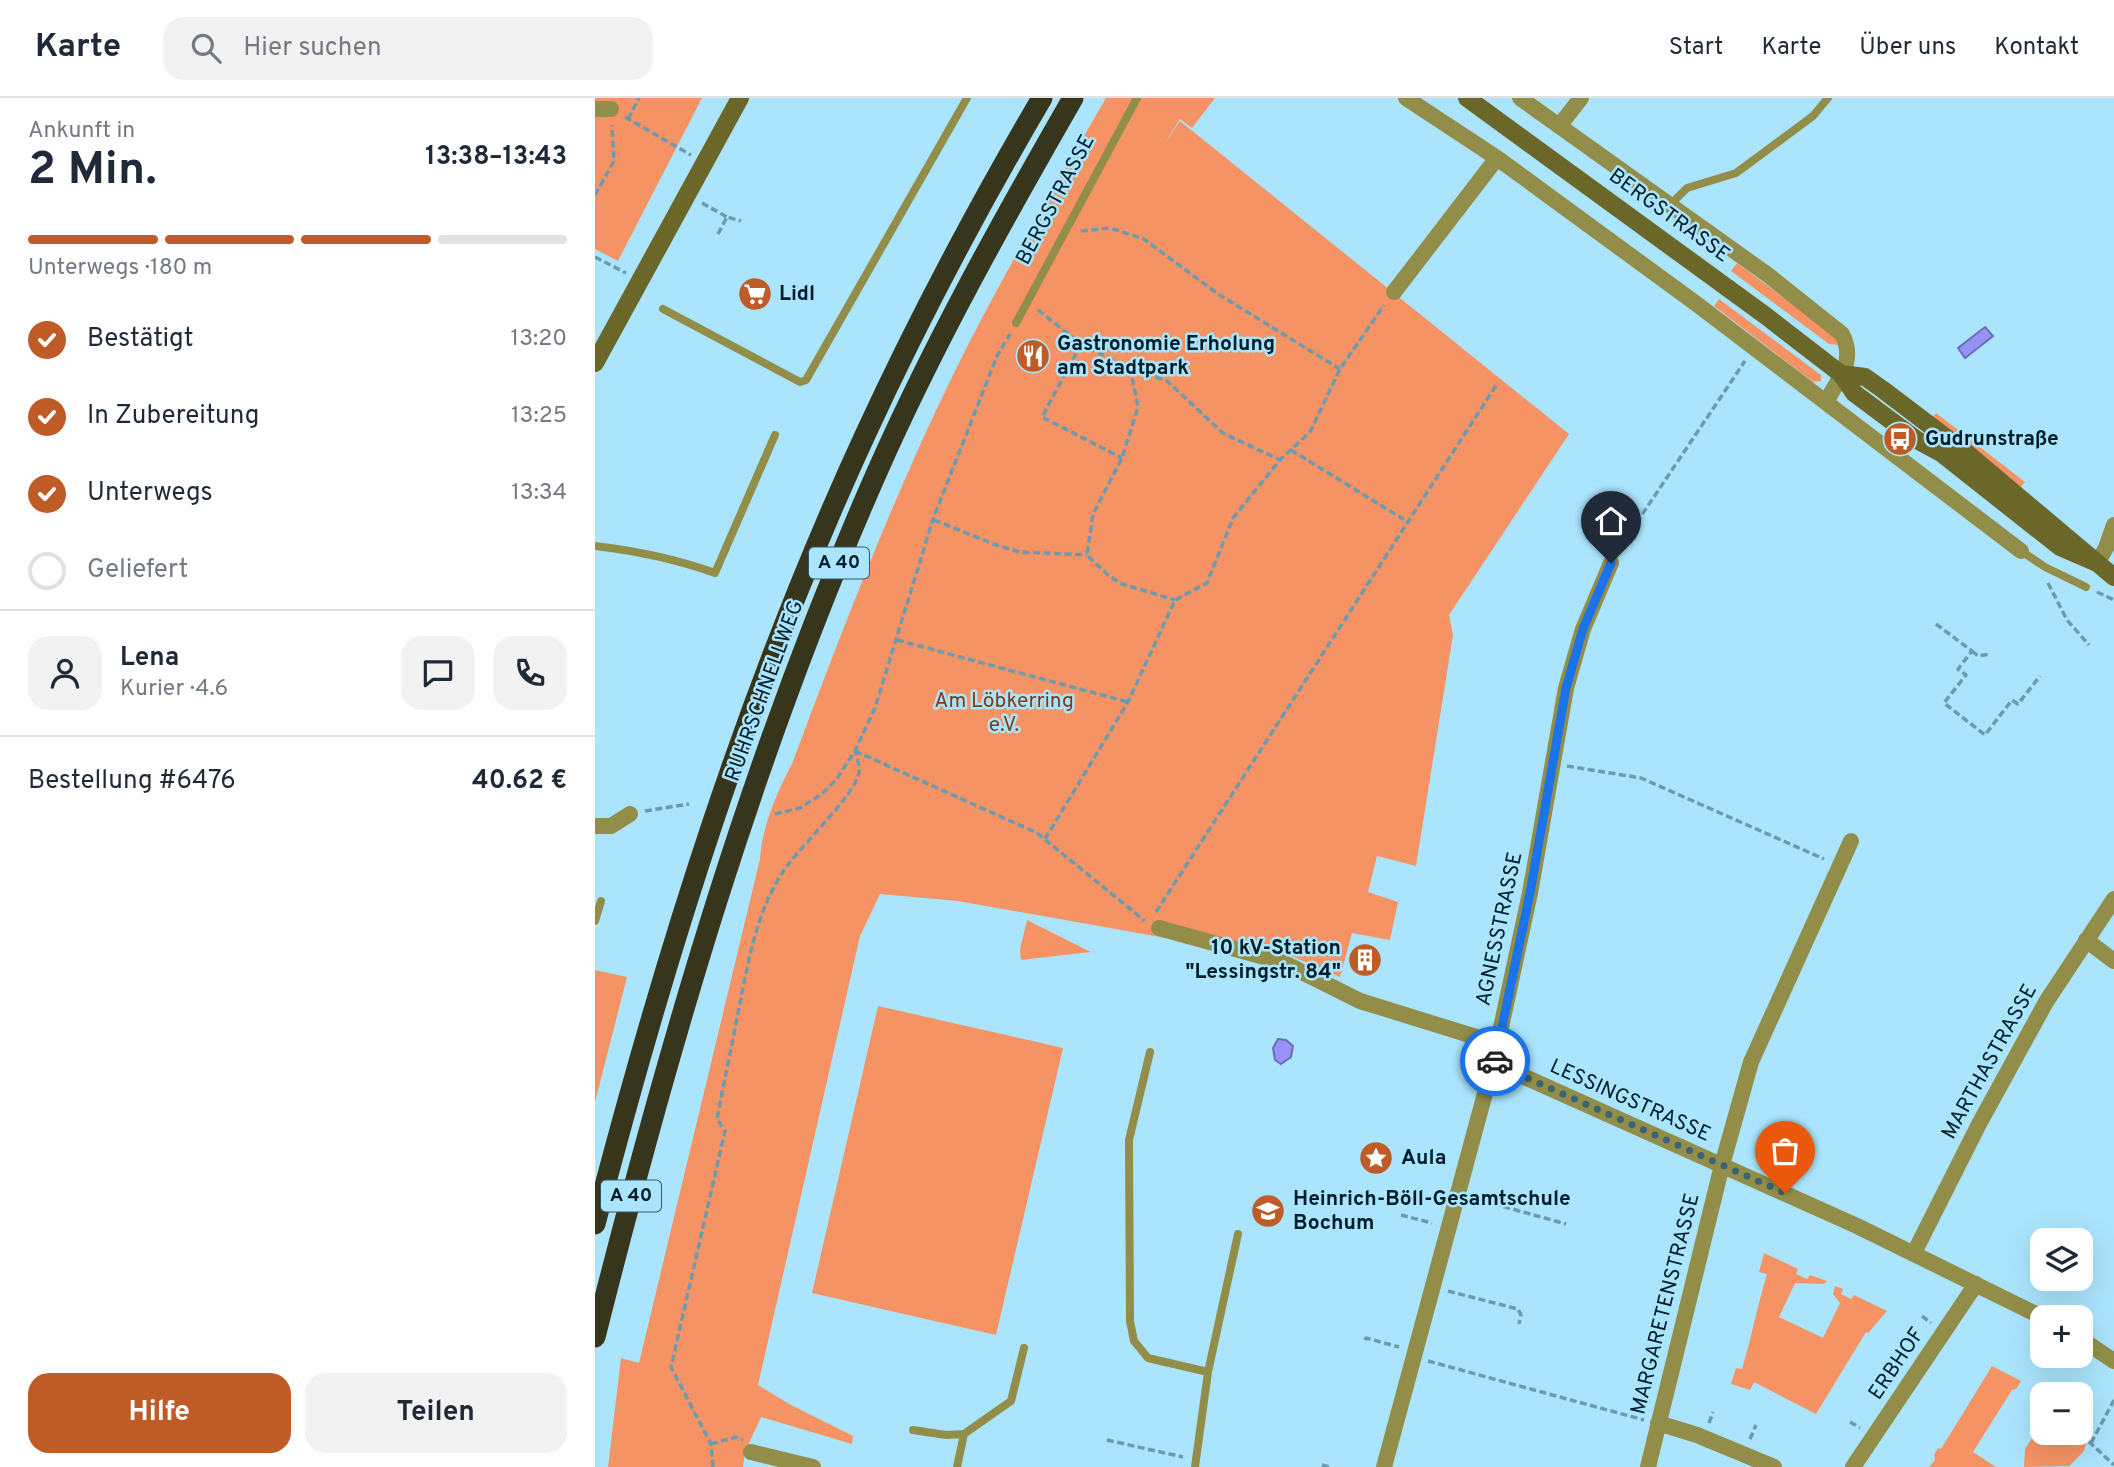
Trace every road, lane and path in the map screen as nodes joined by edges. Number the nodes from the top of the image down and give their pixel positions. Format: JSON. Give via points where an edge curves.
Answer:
{"nodes":[{"id":1,"x":639,"y":98,"type":"edge"},
{"id":2,"x":740,"y":98,"type":"edge"},
{"id":3,"x":967,"y":98,"type":"edge"},
{"id":4,"x":1042,"y":98,"type":"edge"},
{"id":5,"x":1073,"y":98,"type":"edge"},
{"id":6,"x":1137,"y":98,"type":"edge"},
{"id":7,"x":1406,"y":98,"type":"edge"},
{"id":8,"x":1467,"y":98,"type":"edge"},
{"id":9,"x":1520,"y":98,"type":"edge"},
{"id":10,"x":1581,"y":98,"type":"edge"},
{"id":11,"x":1828,"y":98,"type":"edge"},
{"id":12,"x":603,"y":109,"type":"edge"},
{"id":13,"x":628,"y":119,"type":"junction"},
{"id":14,"x":1560,"y":125,"type":"junction"},
{"id":15,"x":1497,"y":158,"type":"junction"},
{"id":16,"x":704,"y":163,"type":"junction"},
{"id":17,"x":595,"y":195,"type":"edge"},
{"id":18,"x":705,"y":205,"type":"dead end"},
{"id":19,"x":1670,"y":205,"type":"junction"},
{"id":20,"x":727,"y":217,"type":"junction"},
{"id":21,"x":741,"y":221,"type":"dead end"},
{"id":22,"x":1065,"y":233,"type":"junction"},
{"id":23,"x":718,"y":234,"type":"dead end"},
{"id":24,"x":595,"y":257,"type":"edge"},
{"id":25,"x":640,"y":281,"type":"junction"},
{"id":26,"x":1394,"y":292,"type":"joint"},
{"id":27,"x":1027,"y":302,"type":"junction"},
{"id":28,"x":663,"y":309,"type":"dead end"},
{"id":29,"x":1016,"y":323,"type":"joint"},
{"id":30,"x":1081,"y":344,"type":"junction"},
{"id":31,"x":1754,"y":347,"type":"junction"},
{"id":32,"x":595,"y":363,"type":"edge"},
{"id":33,"x":1130,"y":368,"type":"junction"},
{"id":34,"x":1340,"y":369,"type":"junction"},
{"id":35,"x":1841,"y":374,"type":"junction"},
{"id":36,"x":1497,"y":384,"type":"dead end"},
{"id":37,"x":1826,"y":402,"type":"junction"},
{"id":38,"x":775,"y":435,"type":"dead end"},
{"id":39,"x":1291,"y":450,"type":"junction"},
{"id":40,"x":1122,"y":458,"type":"junction"},
{"id":41,"x":1280,"y":460,"type":"junction"},
{"id":42,"x":933,"y":519,"type":"junction"},
{"id":43,"x":1408,"y":522,"type":"junction"},
{"id":44,"x":2114,"y":525,"type":"edge"},
{"id":45,"x":595,"y":546,"type":"edge"},
{"id":46,"x":2021,"y":551,"type":"joint"},
{"id":47,"x":1087,"y":555,"type":"junction"},
{"id":48,"x":1611,"y":563,"type":"joint"},
{"id":49,"x":2097,"y":563,"type":"junction"},
{"id":50,"x":2114,"y":577,"type":"edge"},
{"id":51,"x":2085,"y":587,"type":"joint"},
{"id":52,"x":2055,"y":596,"type":"dead end"},
{"id":53,"x":1175,"y":600,"type":"junction"},
{"id":54,"x":2114,"y":600,"type":"edge"},
{"id":55,"x":1936,"y":624,"type":"dead end"},
{"id":56,"x":897,"y":640,"type":"junction"},
{"id":57,"x":2089,"y":645,"type":"dead end"},
{"id":58,"x":1972,"y":651,"type":"junction"},
{"id":59,"x":1990,"y":654,"type":"dead end"},
{"id":60,"x":2040,"y":676,"type":"dead end"},
{"id":61,"x":1128,"y":702,"type":"junction"},
{"id":62,"x":855,"y":751,"type":"junction"},
{"id":63,"x":1554,"y":764,"type":"junction"},
{"id":64,"x":689,"y":804,"type":"dead end"},
{"id":65,"x":630,"y":814,"type":"joint"},
{"id":66,"x":775,"y":814,"type":"dead end"},
{"id":67,"x":595,"y":826,"type":"edge"},
{"id":68,"x":1045,"y":839,"type":"junction"},
{"id":69,"x":1851,"y":841,"type":"dead end"},
{"id":70,"x":1839,"y":866,"type":"junction"},
{"id":71,"x":2114,"y":899,"type":"edge"},
{"id":72,"x":601,"y":901,"type":"dead end"},
{"id":73,"x":595,"y":921,"type":"edge"},
{"id":74,"x":1159,"y":928,"type":"dead end"},
{"id":75,"x":2087,"y":940,"type":"junction"},
{"id":76,"x":2114,"y":961,"type":"edge"},
{"id":77,"x":1150,"y":1052,"type":"dead end"},
{"id":78,"x":1495,"y":1060,"type":"junction"},
{"id":79,"x":1722,"y":1165,"type":"junction"},
{"id":80,"x":1458,"y":1194,"type":"junction"},
{"id":81,"x":1401,"y":1214,"type":"dead end"},
{"id":82,"x":595,"y":1224,"type":"edge"},
{"id":83,"x":1566,"y":1224,"type":"dead end"},
{"id":84,"x":1448,"y":1227,"type":"junction"},
{"id":85,"x":1238,"y":1234,"type":"dead end"},
{"id":86,"x":1914,"y":1253,"type":"junction"},
{"id":87,"x":1976,"y":1284,"type":"junction"},
{"id":88,"x":1432,"y":1286,"type":"junction"},
{"id":89,"x":2030,"y":1311,"type":"edge"},
{"id":90,"x":1519,"y":1324,"type":"dead end"},
{"id":91,"x":595,"y":1337,"type":"edge"},
{"id":92,"x":1365,"y":1340,"type":"dead end"},
{"id":93,"x":2093,"y":1347,"type":"edge"},
{"id":94,"x":1024,"y":1348,"type":"dead end"},
{"id":95,"x":1408,"y":1352,"type":"junction"},
{"id":96,"x":2114,"y":1361,"type":"edge"},
{"id":97,"x":1208,"y":1372,"type":"junction"},
{"id":98,"x":2114,"y":1400,"type":"edge"},
{"id":99,"x":1658,"y":1423,"type":"junction"},
{"id":100,"x":913,"y":1430,"type":"dead end"},
{"id":101,"x":964,"y":1434,"type":"junction"},
{"id":102,"x":1107,"y":1440,"type":"dead end"},
{"id":103,"x":2093,"y":1440,"type":"edge"},
{"id":104,"x":712,"y":1444,"type":"junction"},
{"id":105,"x":2092,"y":1445,"type":"edge"},
{"id":106,"x":751,"y":1452,"type":"joint"},
{"id":107,"x":1196,"y":1464,"type":"edge"},
{"id":108,"x":1322,"y":1465,"type":"dead end"},
{"id":109,"x":2114,"y":1465,"type":"edge"},
{"id":110,"x":713,"y":1467,"type":"edge"},
{"id":111,"x":813,"y":1467,"type":"edge"},
{"id":112,"x":957,"y":1467,"type":"edge"},
{"id":113,"x":1330,"y":1467,"type":"edge"},
{"id":114,"x":1384,"y":1467,"type":"edge"},
{"id":115,"x":1648,"y":1467,"type":"edge"},
{"id":116,"x":1774,"y":1467,"type":"edge"},
{"id":117,"x":1853,"y":1467,"type":"edge"}],
"edges":[{"from":1,"to":13,"type":"path"},
{"from":2,"to":16,"type":"street"},
{"from":3,"to":28,"type":"lane","via":[[806,380],[800,382]]},
{"from":4,"to":82,"type":"highway","name":"RUHRSCHNELLWEG","number":"A 40","via":[[970,223],[902,356],[787,619],[684,912]]},
{"from":5,"to":91,"type":"highway","name":"RUHRSCHNELLWEG","number":"A 40","via":[[991,240],[935,351],[826,594],[714,909],[661,1085]]},
{"from":6,"to":22,"type":"lane","name":"BERGSTRASSE"},
{"from":7,"to":15,"type":"street"},
{"from":8,"to":35,"type":"street","name":"BERGSTRASSE"},
{"from":9,"to":14,"type":"street","name":"BERGSTRASSE"},
{"from":10,"to":14,"type":"street"},
{"from":11,"to":19,"type":"lane","name":"BERGSTRASSE","via":[[1813,116],[1736,173],[1687,188]]},
{"from":12,"to":13,"type":"path"},
{"from":12,"to":17,"type":"path","via":[[614,161]]},
{"from":13,"to":16,"type":"path"},
{"from":14,"to":19,"type":"street","name":"BERGSTRASSE"},
{"from":15,"to":26,"type":"street"},
{"from":15,"to":31,"type":"street"},
{"from":16,"to":25,"type":"street"},
{"from":18,"to":20,"type":"path"},
{"from":19,"to":35,"type":"street","name":"BERGSTRASSE","via":[[1842,334],[1849,360]]},
{"from":20,"to":21,"type":"path"},
{"from":20,"to":23,"type":"path"},
{"from":22,"to":27,"type":"lane","name":"BERGSTRASSE"},
{"from":22,"to":34,"type":"path","via":[[1110,228],[1145,239],[1218,294]]},
{"from":24,"to":25,"type":"path"},
{"from":25,"to":32,"type":"street"},
{"from":26,"to":34,"type":"path"},
{"from":27,"to":29,"type":"lane","name":"BERGSTRASSE"},
{"from":27,"to":30,"type":"path"},
{"from":29,"to":42,"type":"path","via":[[997,356]]},
{"from":30,"to":33,"type":"path"},
{"from":30,"to":40,"type":"path","via":[[1042,417]]},
{"from":31,"to":37,"type":"street"},
{"from":31,"to":48,"type":"path"},
{"from":33,"to":40,"type":"path","via":[[1137,407]]},
{"from":33,"to":41,"type":"path","via":[[1167,381],[1223,433]]},
{"from":34,"to":39,"type":"path","via":[[1310,432]]},
{"from":35,"to":37,"type":"street","name":"BERGSTRASSE"},
{"from":35,"to":49,"type":"street","name":"BERGSTRASSE","via":[[1865,377],[1882,389]]},
{"from":36,"to":43,"type":"path"},
{"from":37,"to":46,"type":"street"},
{"from":38,"to":45,"type":"lane","via":[[715,573],[640,552]]},
{"from":39,"to":41,"type":"path"},
{"from":39,"to":43,"type":"path"},
{"from":40,"to":47,"type":"path","via":[[1093,514]]},
{"from":41,"to":53,"type":"path","via":[[1233,518],[1207,583]]},
{"from":42,"to":47,"type":"path","via":[[1020,552]]},
{"from":42,"to":56,"type":"path"},
{"from":43,"to":68,"type":"path","via":[[1149,923]]},
{"from":44,"to":49,"type":"street"},
{"from":46,"to":51,"type":"lane"},
{"from":47,"to":53,"type":"path","via":[[1122,584]]},
{"from":48,"to":63,"type":"street","name":"AGNESSTRASSE","via":[[1569,677]]},
{"from":49,"to":50,"type":"street","name":"BERGSTRASSE"},
{"from":51,"to":54,"type":"path"},
{"from":52,"to":57,"type":"path","via":[[2067,620]]},
{"from":53,"to":61,"type":"path"},
{"from":55,"to":58,"type":"path"},
{"from":56,"to":61,"type":"path"},
{"from":56,"to":62,"type":"path"},
{"from":58,"to":59,"type":"path","via":[[1978,656]]},
{"from":58,"to":60,"type":"path","via":[[1958,669],[1966,675],[1944,703],[1985,735],[2012,700],[2018,704]]},
{"from":61,"to":68,"type":"path"},
{"from":62,"to":66,"type":"path","via":[[822,794],[800,808]]},
{"from":62,"to":68,"type":"path"},
{"from":62,"to":104,"type":"path","via":[[856,779],[795,854],[771,892],[746,976],[717,1119],[725,1131],[671,1367]]},
{"from":63,"to":70,"type":"path","via":[[1641,778]]},
{"from":63,"to":78,"type":"street","name":"AGNESSTRASSE"},
{"from":64,"to":65,"type":"path"},
{"from":65,"to":67,"type":"street","via":[[611,826]]},
{"from":69,"to":70,"type":"street","name":"MARGARETENSTRASSE"},
{"from":70,"to":79,"type":"street","name":"MARGARETENSTRASSE","via":[[1751,1062]]},
{"from":71,"to":75,"type":"street","name":"MARTHASTRASSE"},
{"from":72,"to":73,"type":"lane"},
{"from":74,"to":78,"type":"street","name":"LESSINGSTRASSE","via":[[1282,962],[1360,1001],[1486,1040]]},
{"from":75,"to":76,"type":"street"},
{"from":75,"to":86,"type":"street","name":"MARTHASTRASSE","via":[[2046,1002]]},
{"from":77,"to":97,"type":"lane","via":[[1129,1140],[1130,1321],[1134,1341],[1148,1358]]},
{"from":78,"to":79,"type":"street","name":"LESSINGSTRASSE"},
{"from":78,"to":80,"type":"street","name":"AGNESSTRASSE"},
{"from":79,"to":86,"type":"street","name":"LESSINGSTRASSE"},
{"from":79,"to":99,"type":"street","name":"MARGARETENSTRASSE"},
{"from":80,"to":83,"type":"path"},
{"from":80,"to":84,"type":"street","name":"AGNESSTRASSE"},
{"from":81,"to":84,"type":"path"},
{"from":84,"to":88,"type":"street","name":"AGNESSTRASSE"},
{"from":85,"to":97,"type":"lane"},
{"from":86,"to":87,"type":"street","name":"LESSINGSTRASSE"},
{"from":87,"to":89,"type":"street","name":"LESSINGSTRASSE"},
{"from":87,"to":117,"type":"street","name":"ERBHOF"},
{"from":88,"to":90,"type":"path","via":[[1518,1309]]},
{"from":88,"to":95,"type":"street","name":"AGNESSTRASSE"},
{"from":92,"to":95,"type":"path"},
{"from":93,"to":96,"type":"street"},
{"from":94,"to":101,"type":"lane","via":[[1011,1401]]},
{"from":95,"to":99,"type":"path"},
{"from":95,"to":114,"type":"street","name":"AGNESSTRASSE"},
{"from":97,"to":107,"type":"lane"},
{"from":98,"to":103,"type":"path"},
{"from":99,"to":115,"type":"street","name":"MARGARETENSTRASSE"},
{"from":99,"to":116,"type":"street"},
{"from":100,"to":101,"type":"lane"},
{"from":101,"to":112,"type":"lane"},
{"from":102,"to":107,"type":"path"},
{"from":104,"to":106,"type":"path","via":[[736,1437],[748,1442]]},
{"from":104,"to":110,"type":"path"},
{"from":105,"to":109,"type":"path"},
{"from":106,"to":111,"type":"street"},
{"from":108,"to":113,"type":"path"}]}
